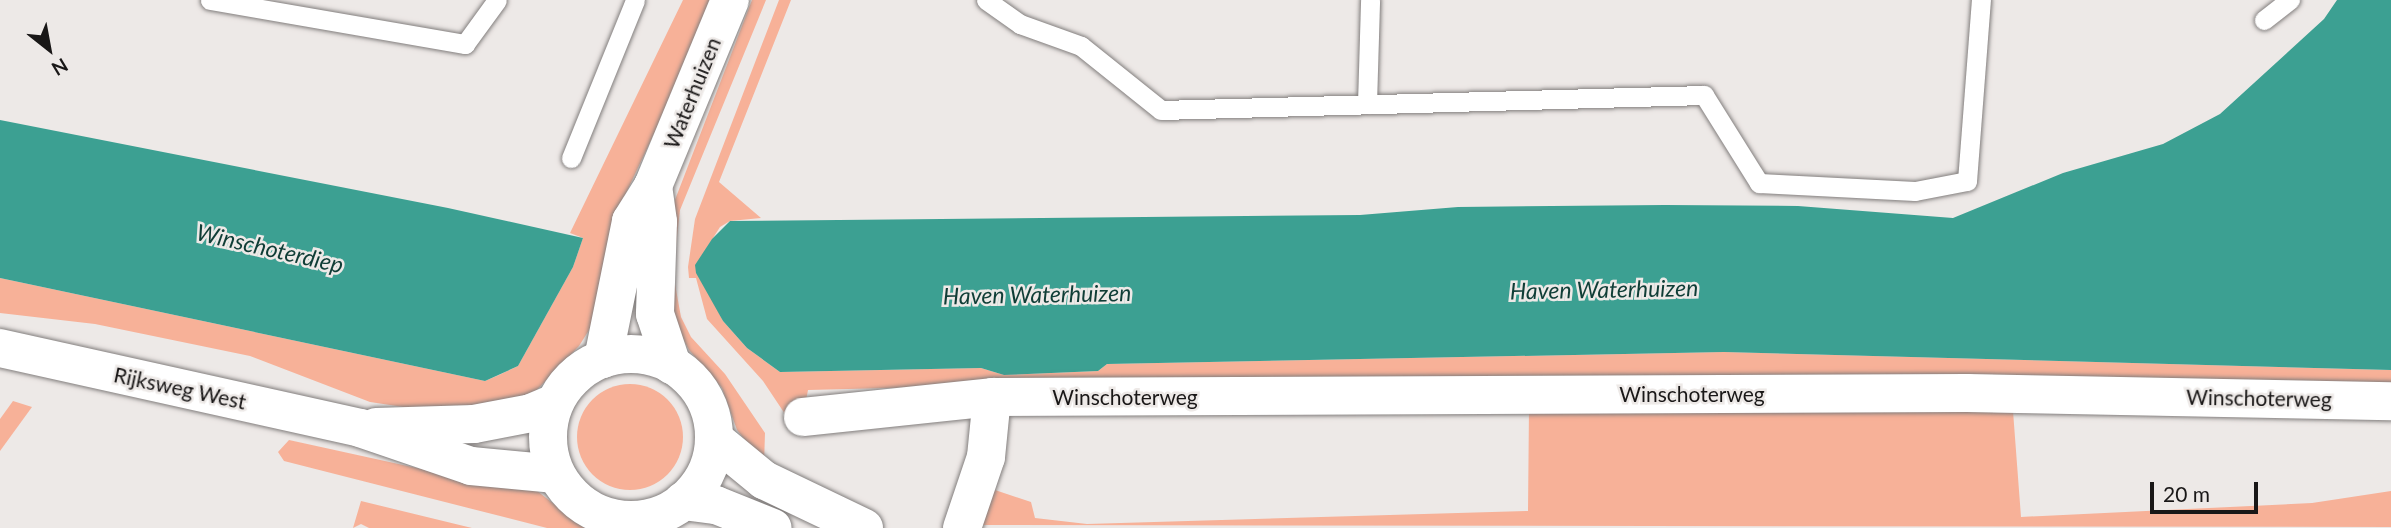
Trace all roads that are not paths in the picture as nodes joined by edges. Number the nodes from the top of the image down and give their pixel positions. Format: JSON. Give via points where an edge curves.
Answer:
{"nodes":[{"id":1,"x":210,"y":0,"type":"edge"},
{"id":2,"x":497,"y":0,"type":"edge"},
{"id":3,"x":635,"y":0,"type":"edge"},
{"id":4,"x":730,"y":0,"type":"edge"},
{"id":5,"x":986,"y":0,"type":"edge"},
{"id":6,"x":1370,"y":0,"type":"edge"},
{"id":7,"x":1981,"y":0,"type":"edge"},
{"id":8,"x":2290,"y":0,"type":"edge"},
{"id":9,"x":2264,"y":20,"type":"dead end"},
{"id":10,"x":1367,"y":104,"type":"junction"},
{"id":11,"x":571,"y":158,"type":"dead end"},
{"id":12,"x":653,"y":186,"type":"junction"},
{"id":13,"x":0,"y":348,"type":"edge"},
{"id":14,"x":603,"y":359,"type":"junction"},
{"id":15,"x":672,"y":365,"type":"junction"},
{"id":16,"x":992,"y":397,"type":"junction"},
{"id":17,"x":2391,"y":401,"type":"edge"},
{"id":18,"x":555,"y":403,"type":"junction"},
{"id":19,"x":803,"y":417,"type":"dead end"},
{"id":20,"x":360,"y":428,"type":"junction"},
{"id":21,"x":714,"y":439,"type":"junction"},
{"id":22,"x":556,"y":474,"type":"junction"},
{"id":23,"x":683,"y":501,"type":"junction"},
{"id":24,"x":609,"y":523,"type":"edge"},
{"id":25,"x":773,"y":528,"type":"edge"},
{"id":26,"x":864,"y":528,"type":"edge"},
{"id":27,"x":962,"y":528,"type":"edge"}],
"edges":[{"from":1,"to":2,"type":"lane","via":[[465,44]]},
{"from":3,"to":11,"type":"lane"},
{"from":4,"to":12,"type":"main road","name":"Waterhuizen"},
{"from":5,"to":10,"type":"lane","via":[[1020,24],[1082,46],[1161,110]]},
{"from":6,"to":10,"type":"lane"},
{"from":7,"to":10,"type":"lane","via":[[1967,181],[1915,191],[1759,183],[1704,95]]},
{"from":8,"to":9,"type":"lane"},
{"from":12,"to":14,"type":"main road","name":"Waterhuizen","via":[[631,221]]},
{"from":12,"to":15,"type":"main road","via":[[658,222],[654,314]]},
{"from":13,"to":20,"type":"main road","name":"Rijksweg West"},
{"from":14,"to":15,"type":"main road","via":[[645,355]]},
{"from":14,"to":18,"type":"main road","via":[[574,376]]},
{"from":15,"to":21,"type":"main road","via":[[703,396]]},
{"from":16,"to":17,"type":"main road","name":"Winschoterweg","via":[[1967,393]]},
{"from":16,"to":19,"type":"main road","name":"Winschoterweg"},
{"from":16,"to":27,"type":"main road","via":[[986,457]]},
{"from":18,"to":20,"type":"main road","name":"Rijksweg West","via":[[531,413],[474,424]]},
{"from":18,"to":22,"type":"main road","via":[[548,432]]},
{"from":20,"to":22,"type":"main road","name":"Rijksweg West","via":[[471,466]]},
{"from":21,"to":23,"type":"main road","via":[[702,480]]},
{"from":21,"to":26,"type":"main road","via":[[764,480]]},
{"from":22,"to":24,"type":"main road","via":[[579,502]]},
{"from":23,"to":24,"type":"main road","via":[[649,518]]},
{"from":23,"to":25,"type":"main road","via":[[716,505]]}]}
